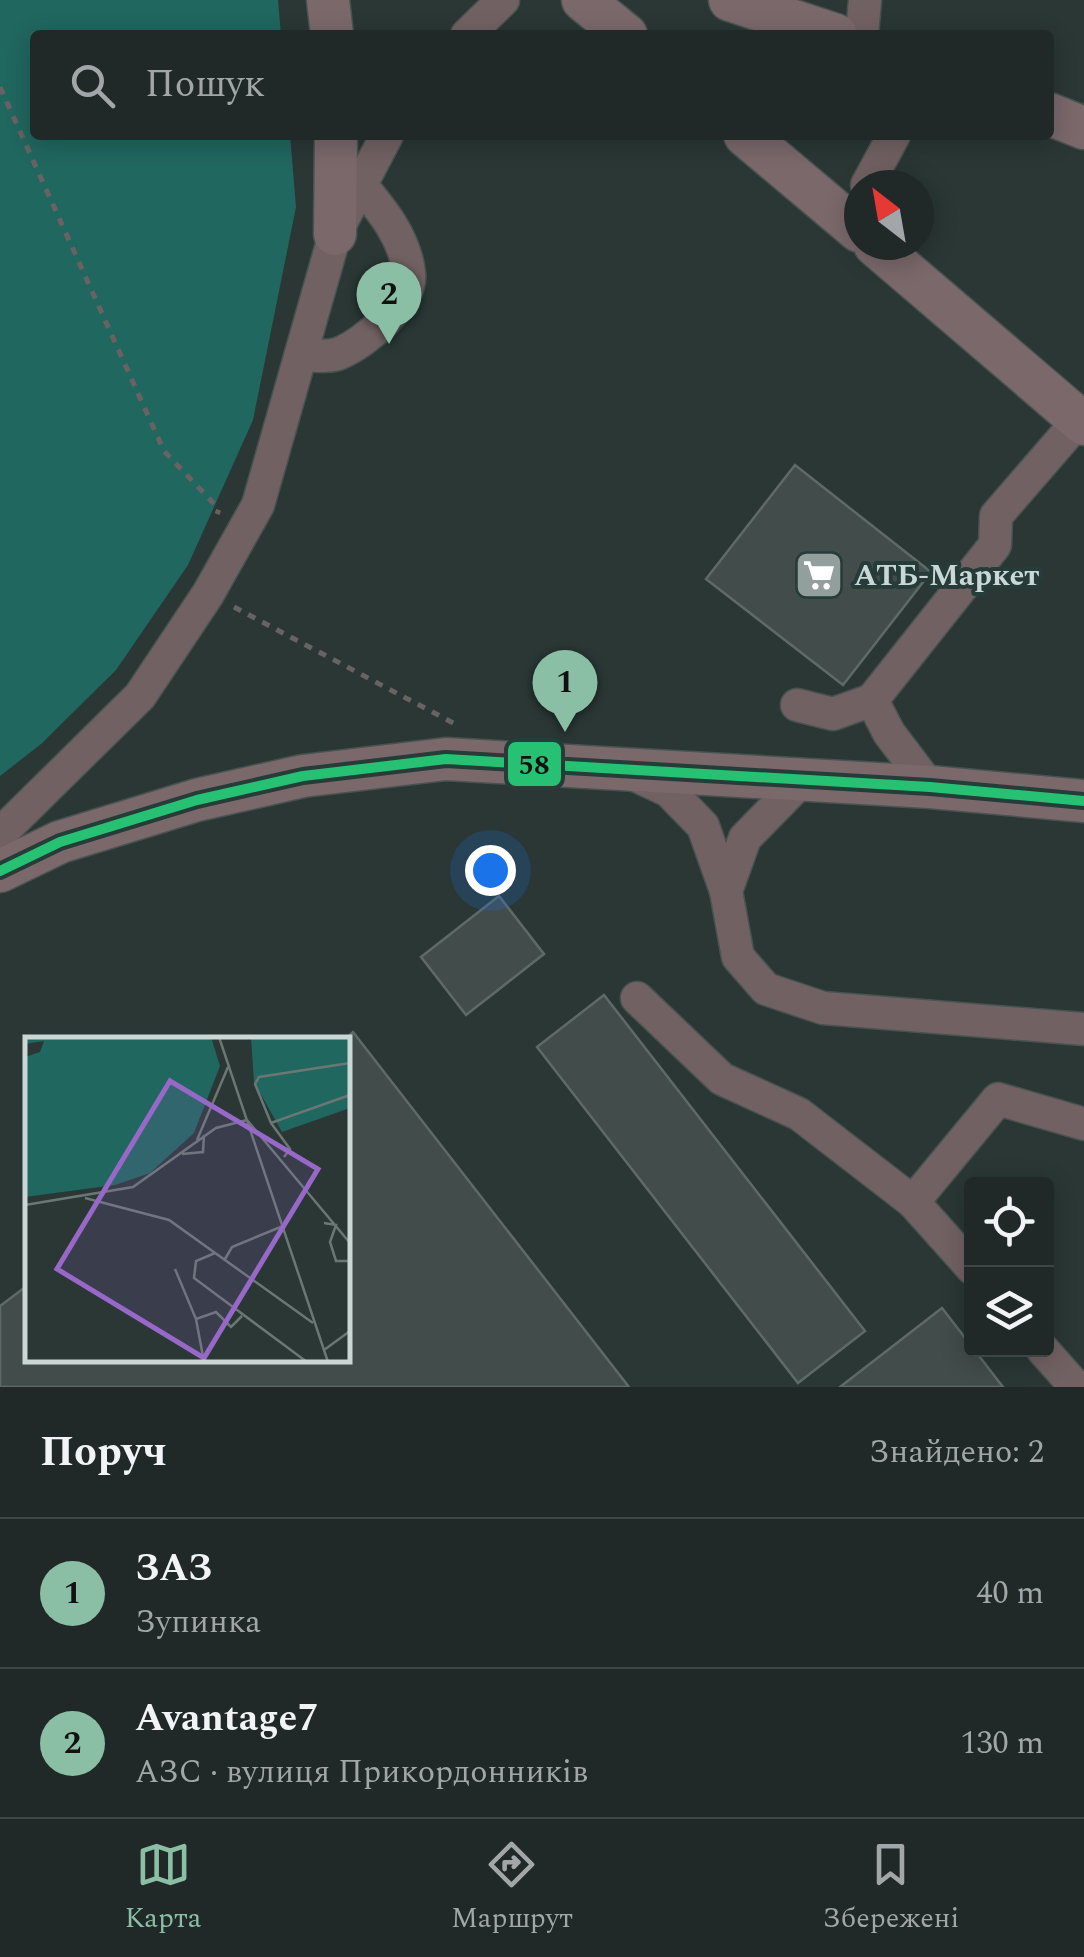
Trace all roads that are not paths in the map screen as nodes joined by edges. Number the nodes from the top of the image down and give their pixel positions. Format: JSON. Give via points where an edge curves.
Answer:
{"nodes":[{"id":1,"x":328,"y":0,"type":"edge"},
{"id":2,"x":503,"y":0,"type":"edge"},
{"id":3,"x":583,"y":0,"type":"edge"},
{"id":4,"x":730,"y":0,"type":"edge"},
{"id":5,"x":865,"y":0,"type":"edge"},
{"id":6,"x":331,"y":30,"type":"edge"},
{"id":7,"x":472,"y":30,"type":"edge"},
{"id":8,"x":620,"y":30,"type":"edge"},
{"id":9,"x":821,"y":30,"type":"edge"},
{"id":10,"x":862,"y":30,"type":"edge"},
{"id":11,"x":1054,"y":116,"type":"edge"},
{"id":12,"x":1084,"y":128,"type":"edge"},
{"id":13,"x":336,"y":140,"type":"edge"},
{"id":14,"x":384,"y":140,"type":"edge"},
{"id":15,"x":752,"y":140,"type":"edge"},
{"id":16,"x":891,"y":140,"type":"edge"},
{"id":17,"x":875,"y":170,"type":"edge"},
{"id":18,"x":360,"y":184,"type":"junction"},
{"id":19,"x":844,"y":213,"type":"edge"},
{"id":20,"x":335,"y":234,"type":"junction"},
{"id":21,"x":899,"y":260,"type":"edge"},
{"id":22,"x":300,"y":355,"type":"junction"},
{"id":23,"x":1082,"y":422,"type":"edge"},
{"id":24,"x":872,"y":700,"type":"junction"},
{"id":25,"x":797,"y":706,"type":"dead end"},
{"id":26,"x":889,"y":734,"type":"junction"},
{"id":27,"x":622,"y":769,"type":"junction"},
{"id":28,"x":803,"y":779,"type":"junction"},
{"id":29,"x":874,"y":783,"type":"junction"},
{"id":30,"x":930,"y":787,"type":"junction"},
{"id":31,"x":1084,"y":801,"type":"edge"},
{"id":32,"x":0,"y":834,"type":"edge"},
{"id":33,"x":0,"y":872,"type":"edge"},
{"id":34,"x":726,"y":891,"type":"junction"},
{"id":35,"x":637,"y":998,"type":"dead end"},
{"id":36,"x":1084,"y":1029,"type":"edge"},
{"id":37,"x":1084,"y":1124,"type":"edge"},
{"id":38,"x":913,"y":1202,"type":"junction"},
{"id":39,"x":971,"y":1267,"type":"edge"},
{"id":40,"x":1049,"y":1357,"type":"edge"},
{"id":41,"x":1076,"y":1387,"type":"edge"}],
"edges":[{"from":1,"to":6,"type":"main road"},
{"from":2,"to":7,"type":"street"},
{"from":3,"to":8,"type":"main road"},
{"from":4,"to":9,"type":"main road"},
{"from":5,"to":10,"type":"street"},
{"from":11,"to":12,"type":"main road"},
{"from":13,"to":20,"type":"main road"},
{"from":14,"to":18,"type":"street"},
{"from":15,"to":19,"type":"main road"},
{"from":16,"to":17,"type":"street"},
{"from":18,"to":20,"type":"street"},
{"from":18,"to":22,"type":"street","via":[[402,242],[411,278],[380,328],[338,355]]},
{"from":20,"to":22,"type":"street"},
{"from":21,"to":23,"type":"main road"},
{"from":22,"to":32,"type":"street","via":[[258,505],[208,594],[140,696]]},
{"from":23,"to":24,"type":"street","via":[[996,516],[995,545]]},
{"from":24,"to":25,"type":"street","via":[[833,714]]},
{"from":24,"to":26,"type":"street"},
{"from":26,"to":29,"type":"street"},
{"from":26,"to":30,"type":"street"},
{"from":27,"to":28,"type":"main road"},
{"from":27,"to":33,"type":"main road","via":[[446,758],[303,776],[60,842]]},
{"from":27,"to":34,"type":"street","via":[[669,791],[703,826]]},
{"from":28,"to":29,"type":"main road"},
{"from":28,"to":34,"type":"street","via":[[745,838]]},
{"from":29,"to":30,"type":"main road"},
{"from":30,"to":31,"type":"main road"},
{"from":34,"to":36,"type":"street","via":[[738,957],[766,989],[823,1008]]},
{"from":35,"to":38,"type":"street","via":[[722,1079],[799,1114]]},
{"from":37,"to":38,"type":"street","via":[[998,1098]]},
{"from":38,"to":39,"type":"street"},
{"from":40,"to":41,"type":"street"}]}
